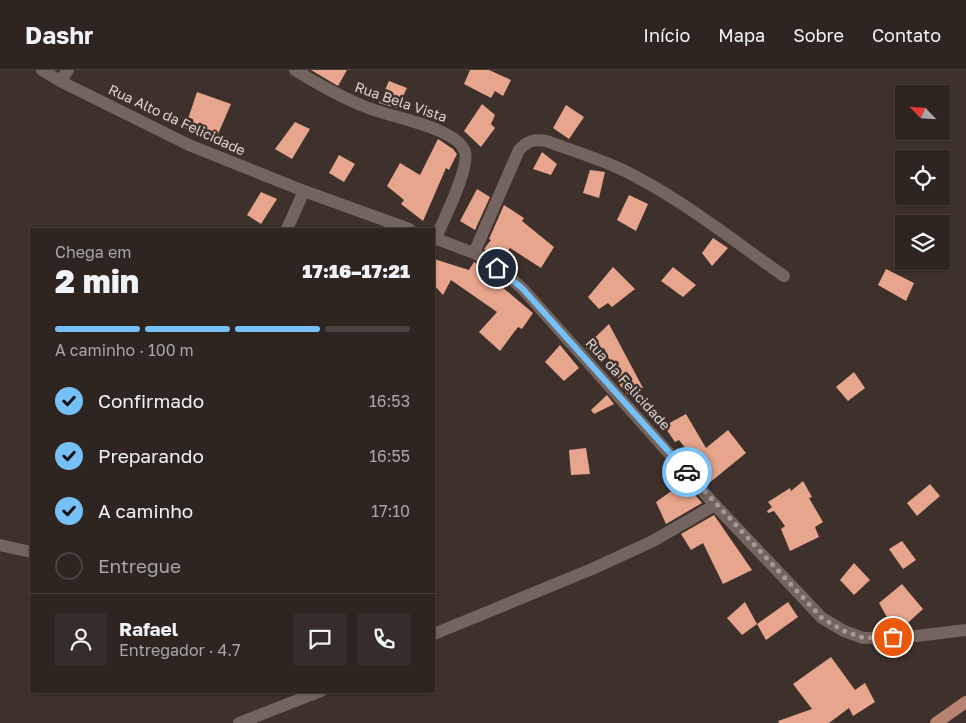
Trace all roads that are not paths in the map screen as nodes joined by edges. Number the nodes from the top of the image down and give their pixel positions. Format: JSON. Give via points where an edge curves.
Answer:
{"nodes":[{"id":1,"x":42,"y":70,"type":"edge"},
{"id":2,"x":68,"y":70,"type":"edge"},
{"id":3,"x":294,"y":70,"type":"edge"},
{"id":4,"x":60,"y":81,"type":"junction"},
{"id":5,"x":304,"y":191,"type":"junction"},
{"id":6,"x":286,"y":228,"type":"edge"},
{"id":7,"x":406,"y":228,"type":"edge"},
{"id":8,"x":435,"y":238,"type":"edge"},
{"id":9,"x":474,"y":253,"type":"junction"},
{"id":10,"x":784,"y":276,"type":"dead end"},
{"id":11,"x":715,"y":505,"type":"junction"},
{"id":12,"x":0,"y":545,"type":"edge"},
{"id":13,"x":30,"y":552,"type":"edge"},
{"id":14,"x":966,"y":630,"type":"edge"},
{"id":15,"x":435,"y":634,"type":"edge"},
{"id":16,"x":316,"y":693,"type":"edge"},
{"id":17,"x":966,"y":702,"type":"edge"},
{"id":18,"x":239,"y":723,"type":"edge"},
{"id":19,"x":936,"y":723,"type":"edge"}],
"edges":[{"from":1,"to":4,"type":"street","name":"Rua Alto da Felicidade"},
{"from":2,"to":4,"type":"street"},
{"from":3,"to":8,"type":"street","name":"Rua Bela Vista","via":[[331,93],[429,126],[460,143],[466,162]]},
{"from":4,"to":5,"type":"street","name":"Rua Alto da Felicidade","via":[[189,145]]},
{"from":5,"to":6,"type":"street"},
{"from":5,"to":7,"type":"street","name":"Rua Alto da Felicidade"},
{"from":8,"to":9,"type":"street","name":"Rua da Felicidade"},
{"from":9,"to":10,"type":"street","via":[[519,150],[536,140],[620,169],[656,189]]},
{"from":9,"to":11,"type":"street","name":"Rua da Felicidade","via":[[522,288]]},
{"from":11,"to":14,"type":"street","name":"Rua da Felicidade","via":[[822,618],[844,631],[864,638]]},
{"from":11,"to":15,"type":"street","via":[[653,541],[601,565]]},
{"from":12,"to":13,"type":"street"},
{"from":16,"to":18,"type":"street"},
{"from":17,"to":19,"type":"main road"}]}
